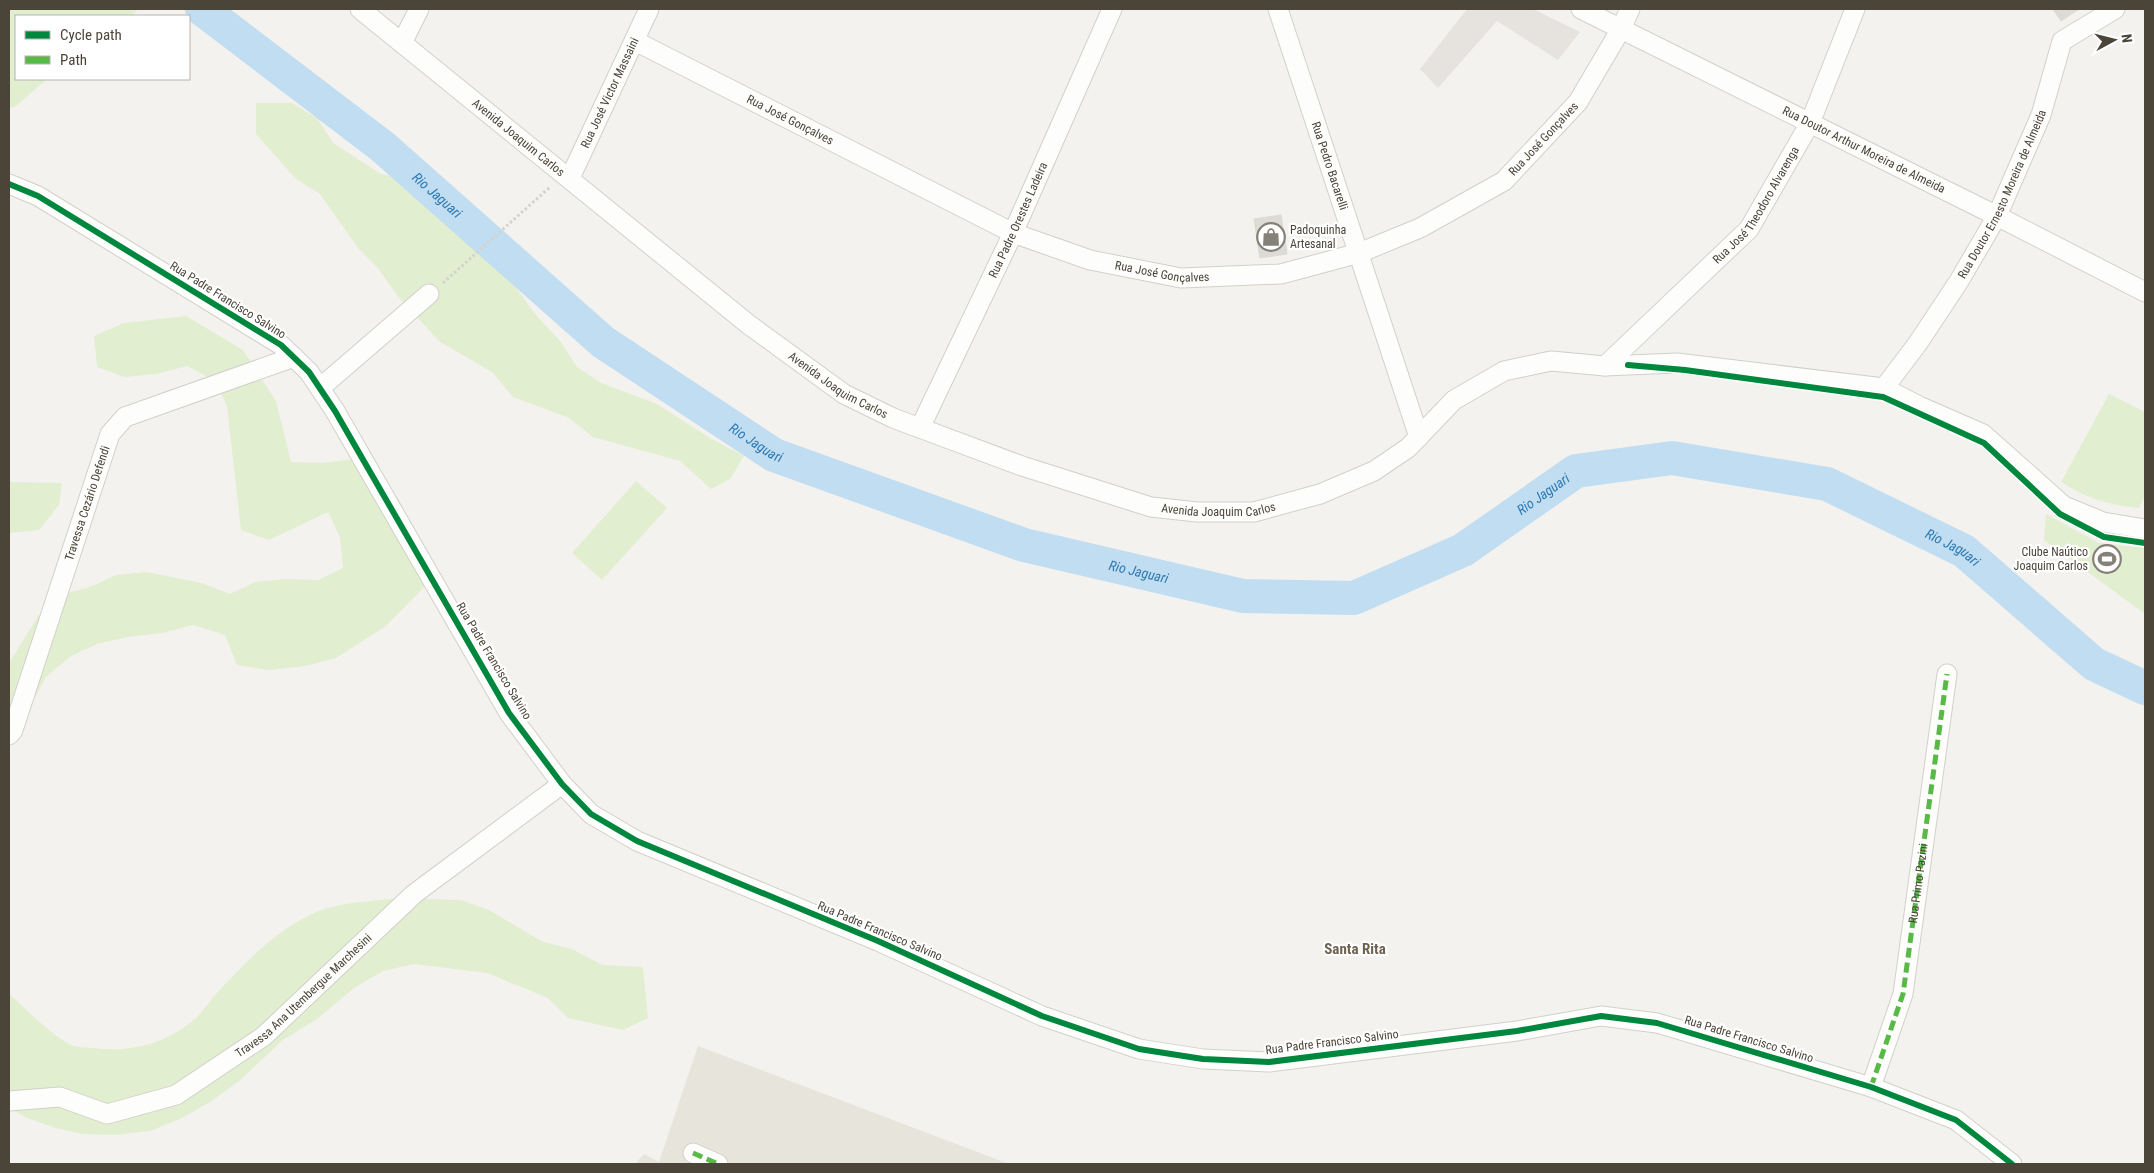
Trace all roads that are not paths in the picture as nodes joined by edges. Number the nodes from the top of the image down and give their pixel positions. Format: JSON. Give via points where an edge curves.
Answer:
{"nodes":[{"id":1,"x":360,"y":9,"type":"edge"},
{"id":2,"x":419,"y":9,"type":"edge"},
{"id":3,"x":649,"y":9,"type":"edge"},
{"id":4,"x":1112,"y":9,"type":"edge"},
{"id":5,"x":1278,"y":9,"type":"edge"},
{"id":6,"x":1581,"y":9,"type":"edge"},
{"id":7,"x":1630,"y":9,"type":"edge"},
{"id":8,"x":1855,"y":9,"type":"edge"},
{"id":9,"x":2115,"y":9,"type":"edge"},
{"id":10,"x":1621,"y":29,"type":"junction"},
{"id":11,"x":635,"y":41,"type":"junction"},
{"id":12,"x":402,"y":42,"type":"junction"},
{"id":13,"x":1810,"y":123,"type":"junction"},
{"id":14,"x":567,"y":176,"type":"junction"},
{"id":15,"x":9,"y":184,"type":"edge"},
{"id":16,"x":1997,"y":216,"type":"junction"},
{"id":17,"x":1013,"y":233,"type":"junction"},
{"id":18,"x":1359,"y":253,"type":"junction"},
{"id":19,"x":2145,"y":292,"type":"edge"},
{"id":20,"x":429,"y":294,"type":"road end"},
{"id":21,"x":294,"y":358,"type":"junction"},
{"id":22,"x":1605,"y":366,"type":"junction"},
{"id":23,"x":320,"y":388,"type":"junction"},
{"id":24,"x":1884,"y":388,"type":"junction"},
{"id":25,"x":920,"y":428,"type":"junction"},
{"id":26,"x":1419,"y":436,"type":"junction"},
{"id":27,"x":2145,"y":528,"type":"edge"},
{"id":28,"x":1947,"y":674,"type":"dead end"},
{"id":29,"x":9,"y":735,"type":"edge"},
{"id":30,"x":562,"y":784,"type":"junction"},
{"id":31,"x":1871,"y":1087,"type":"junction"},
{"id":32,"x":9,"y":1101,"type":"edge"},
{"id":33,"x":692,"y":1153,"type":"dead end"},
{"id":34,"x":718,"y":1164,"type":"edge"},
{"id":35,"x":2012,"y":1164,"type":"edge"}],
"edges":[{"from":1,"to":12,"type":"street","name":"Avenida Joaquim Carlos"},
{"from":2,"to":12,"type":"street"},
{"from":3,"to":11,"type":"street","name":"Rua José Victor Massaini"},
{"from":4,"to":17,"type":"street","name":"Rua Padre Orestes Ladeira"},
{"from":5,"to":18,"type":"street","name":"Rua Pedro Bacarelli"},
{"from":6,"to":10,"type":"street","name":"Rua Doutor Arthur Moreira de Almeida"},
{"from":7,"to":10,"type":"street","name":"Rua José Gonçalves"},
{"from":8,"to":13,"type":"street","name":"Rua José Theodoro Alvarenga"},
{"from":9,"to":16,"type":"street","name":"Rua Doutor Ernesto Moreira de Almeida","via":[[2062,41],[2041,115]]},
{"from":10,"to":13,"type":"street","name":"Rua Doutor Arthur Moreira de Almeida"},
{"from":10,"to":18,"type":"street","name":"Rua José Gonçalves","via":[[1578,102],[1504,181],[1420,228]]},
{"from":11,"to":14,"type":"street","name":"Rua José Victor Massaini"},
{"from":11,"to":17,"type":"street","name":"Rua José Gonçalves"},
{"from":12,"to":14,"type":"street","name":"Avenida Joaquim Carlos"},
{"from":13,"to":16,"type":"street","name":"Rua Doutor Arthur Moreira de Almeida"},
{"from":13,"to":22,"type":"street","name":"Rua José Theodoro Alvarenga","via":[[1749,229]]},
{"from":14,"to":25,"type":"street","name":"Avenida Joaquim Carlos","via":[[748,324],[844,394]]},
{"from":15,"to":21,"type":"street","name":"Rua Padre Francisco Salvino","via":[[38,196],[281,345]]},
{"from":16,"to":19,"type":"street","name":"Rua Doutor Arthur Moreira de Almeida"},
{"from":16,"to":24,"type":"street","name":"Rua Doutor Ernesto Moreira de Almeida","via":[[1923,336]]},
{"from":17,"to":18,"type":"street","name":"Rua José Gonçalves","via":[[1090,260],[1181,278],[1281,274]]},
{"from":17,"to":25,"type":"street","name":"Rua Padre Orestes Ladeira"},
{"from":18,"to":26,"type":"street","name":"Rua Pedro Bacarelli"},
{"from":20,"to":23,"type":"street"},
{"from":21,"to":23,"type":"street","name":"Rua Padre Francisco Salvino","via":[[310,372]]},
{"from":21,"to":29,"type":"street","name":"Travessa Cezário Defendi","via":[[125,417],[110,434]]},
{"from":22,"to":24,"type":"street","name":"Avenida Joaquim Carlos","via":[[1677,363]]},
{"from":22,"to":26,"type":"street","name":"Avenida Joaquim Carlos","via":[[1551,361],[1504,371],[1454,400]]},
{"from":23,"to":30,"type":"street","name":"Rua Padre Francisco Salvino","via":[[509,712]]},
{"from":24,"to":27,"type":"street","name":"Avenida Joaquim Carlos","via":[[1983,434],[2064,506],[2103,522]]},
{"from":25,"to":26,"type":"street","name":"Avenida Joaquim Carlos","via":[[1022,466],[1152,506],[1197,512],[1254,512],[1320,494],[1374,471],[1408,448]]},
{"from":28,"to":31,"type":"street","name":"Rua Primo Pazini","via":[[1903,994]]},
{"from":30,"to":31,"type":"street","name":"Rua Padre Francisco Salvino","via":[[591,814],[637,841],[878,941],[1042,1016],[1139,1049],[1203,1058],[1268,1062],[1517,1031],[1601,1016],[1657,1023]]},
{"from":30,"to":32,"type":"street","name":"Travessa Ana Utembergue Marchesini","via":[[414,894],[264,1036],[176,1095],[107,1114],[60,1097]]},
{"from":31,"to":35,"type":"street","name":"Rua Padre Francisco Salvino","via":[[1956,1120]]},
{"from":33,"to":34,"type":"street"}]}
